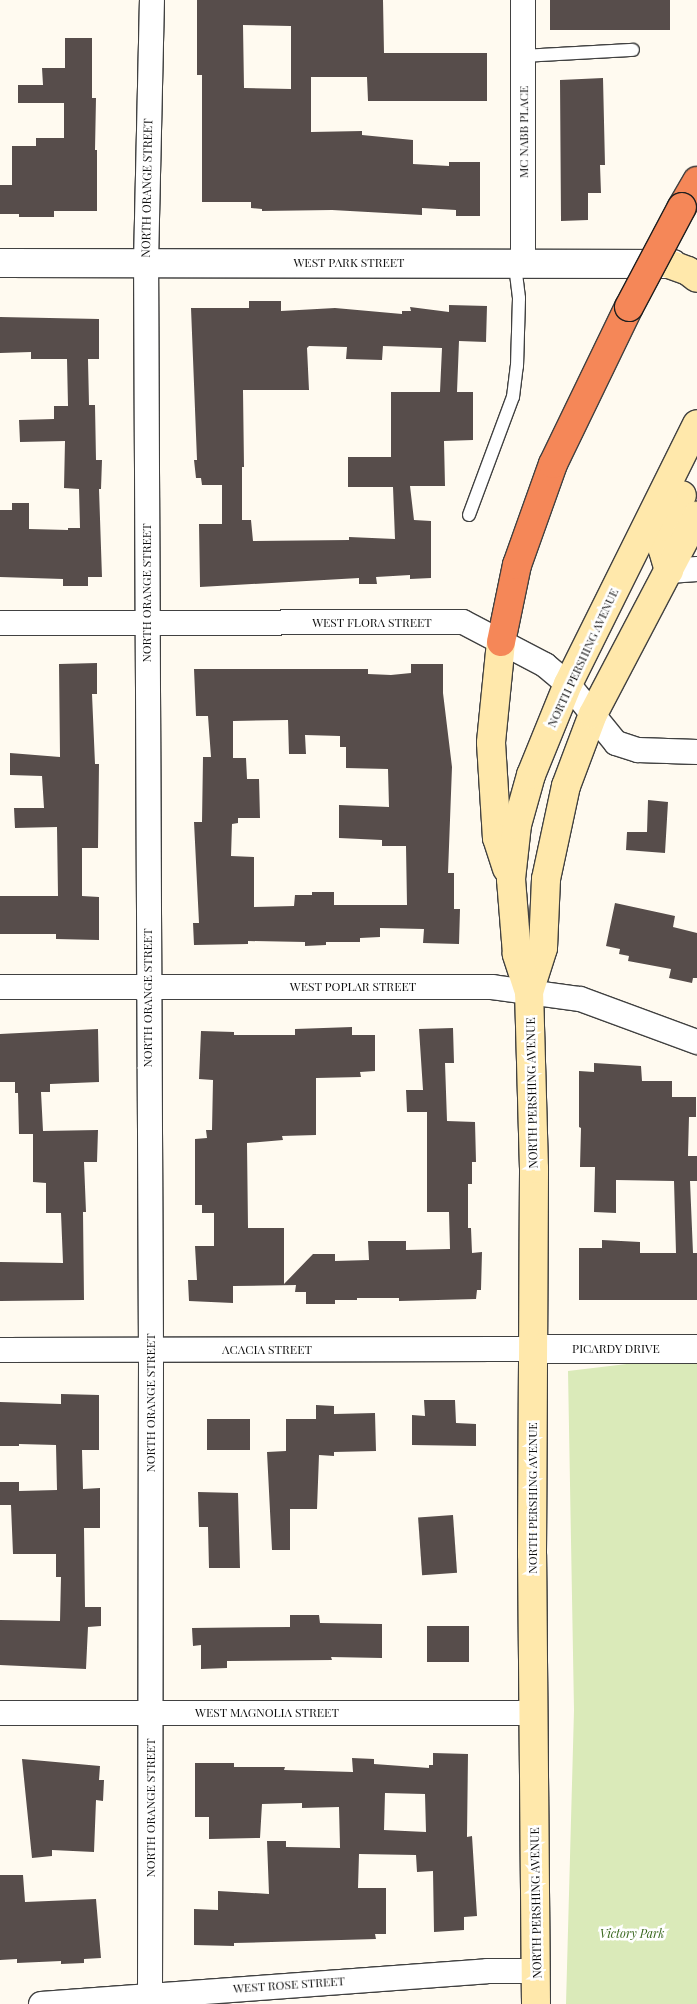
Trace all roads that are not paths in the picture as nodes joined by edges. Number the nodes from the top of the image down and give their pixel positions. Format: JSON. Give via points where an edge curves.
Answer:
{"nodes":[{"id":1,"x":152,"y":0,"type":"edge"},
{"id":2,"x":524,"y":0,"type":"edge"},
{"id":3,"x":633,"y":50,"type":"dead end"},
{"id":4,"x":524,"y":56,"type":"junction"},
{"id":5,"x":697,"y":181,"type":"edge"},
{"id":6,"x":0,"y":263,"type":"edge"},
{"id":7,"x":146,"y":263,"type":"junction"},
{"id":8,"x":519,"y":263,"type":"junction"},
{"id":9,"x":697,"y":263,"type":"edge"},
{"id":10,"x":669,"y":264,"type":"junction"},
{"id":11,"x":697,"y":278,"type":"edge"},
{"id":12,"x":697,"y":424,"type":"edge"},
{"id":13,"x":697,"y":464,"type":"edge"},
{"id":14,"x":469,"y":515,"type":"dead end"},
{"id":15,"x":697,"y":516,"type":"edge"},
{"id":16,"x":697,"y":569,"type":"edge"},
{"id":17,"x":669,"y":571,"type":"junction"},
{"id":18,"x":0,"y":623,"type":"edge"},
{"id":19,"x":147,"y":623,"type":"junction"},
{"id":20,"x":501,"y":642,"type":"junction"},
{"id":21,"x":568,"y":684,"type":"junction"},
{"id":22,"x":593,"y":714,"type":"junction"},
{"id":23,"x":697,"y":752,"type":"edge"},
{"id":24,"x":511,"y":879,"type":"junction"},
{"id":25,"x":0,"y":987,"type":"edge"},
{"id":26,"x":148,"y":987,"type":"junction"},
{"id":27,"x":530,"y":992,"type":"junction"},
{"id":28,"x":697,"y":1042,"type":"edge"},
{"id":29,"x":534,"y":1349,"type":"junction"},
{"id":30,"x":697,"y":1349,"type":"edge"},
{"id":31,"x":0,"y":1350,"type":"edge"},
{"id":32,"x":151,"y":1350,"type":"junction"},
{"id":33,"x":0,"y":1713,"type":"edge"},
{"id":34,"x":151,"y":1713,"type":"junction"},
{"id":35,"x":533,"y":1713,"type":"junction"},
{"id":36,"x":536,"y":1971,"type":"junction"},
{"id":37,"x":150,"y":1996,"type":"junction"},
{"id":38,"x":41,"y":2004,"type":"edge"},
{"id":39,"x":536,"y":2004,"type":"edge"}],
"edges":[{"from":1,"to":7,"type":"street","name":"NORTH ORANGE STREET"},
{"from":2,"to":4,"type":"street","name":"MC NABB PLACE"},
{"from":3,"to":4,"type":"lane"},
{"from":4,"to":8,"type":"street","name":"MC NABB PLACE"},
{"from":5,"to":20,"type":"highway","bridge":true,"via":[[629,307],[553,464],[518,566]]},
{"from":6,"to":7,"type":"street","name":"WEST PARK STREET"},
{"from":7,"to":8,"type":"street","name":"WEST PARK STREET"},
{"from":7,"to":19,"type":"street","name":"NORTH ORANGE STREET"},
{"from":8,"to":10,"type":"street","name":"WEST PARK STREET"},
{"from":8,"to":14,"type":"lane","via":[[517,366],[513,397]]},
{"from":9,"to":10,"type":"street","name":"WEST PARK STREET"},
{"from":10,"to":11,"type":"main road"},
{"from":12,"to":21,"type":"main road","name":"NORTH PERSHING AVENUE"},
{"from":13,"to":17,"type":"main road","via":[[667,527],[663,550]]},
{"from":15,"to":17,"type":"main road","name":"NORTH PERSHING AVENUE"},
{"from":16,"to":17,"type":"street"},
{"from":17,"to":22,"type":"main road","name":"NORTH PERSHING AVENUE"},
{"from":18,"to":19,"type":"street","name":"WEST FLORA STREET"},
{"from":19,"to":20,"type":"street","name":"WEST FLORA STREET","via":[[463,622]]},
{"from":19,"to":26,"type":"street","name":"NORTH ORANGE STREET"},
{"from":20,"to":21,"type":"street","name":"WEST FLORA STREET","via":[[545,665]]},
{"from":20,"to":24,"type":"main road","via":[[492,743],[497,838]]},
{"from":21,"to":22,"type":"street","name":"WEST FLORA STREET"},
{"from":21,"to":24,"type":"main road","name":"NORTH PERSHING AVENUE","via":[[531,775],[517,825]]},
{"from":22,"to":23,"type":"street","name":"WEST FLORA STREET","via":[[616,743],[638,750]]},
{"from":22,"to":27,"type":"main road","name":"NORTH PERSHING AVENUE","via":[[561,804],[546,879],[543,948]]},
{"from":24,"to":27,"type":"main road","name":"NORTH PERSHING AVENUE","via":[[517,954]]},
{"from":25,"to":26,"type":"street","name":"WEST POPLAR STREET"},
{"from":26,"to":27,"type":"street","name":"WEST POPLAR STREET","via":[[492,987]]},
{"from":26,"to":32,"type":"street","name":"NORTH ORANGE STREET"},
{"from":27,"to":28,"type":"street","name":"WEST POPLAR STREET","via":[[580,1000]]},
{"from":27,"to":29,"type":"main road","name":"NORTH PERSHING AVENUE"},
{"from":29,"to":30,"type":"street","name":"PICARDY DRIVE"},
{"from":29,"to":32,"type":"street","name":"ACACIA STREET"},
{"from":29,"to":35,"type":"main road","name":"NORTH PERSHING AVENUE"},
{"from":31,"to":32,"type":"street","name":"ACACIA STREET"},
{"from":32,"to":34,"type":"street","name":"NORTH ORANGE STREET"},
{"from":33,"to":34,"type":"street","name":"WEST MAGNOLIA STREET"},
{"from":34,"to":35,"type":"street","name":"WEST MAGNOLIA STREET"},
{"from":34,"to":37,"type":"street","name":"NORTH ORANGE STREET"},
{"from":35,"to":36,"type":"main road","name":"NORTH PERSHING AVENUE"},
{"from":36,"to":37,"type":"street","name":"WEST ROSE STREET","via":[[487,1971]]},
{"from":36,"to":39,"type":"main road","name":"NORTH PERSHING AVENUE"},
{"from":37,"to":38,"type":"street","name":"WEST ROSE STREET"}]}
